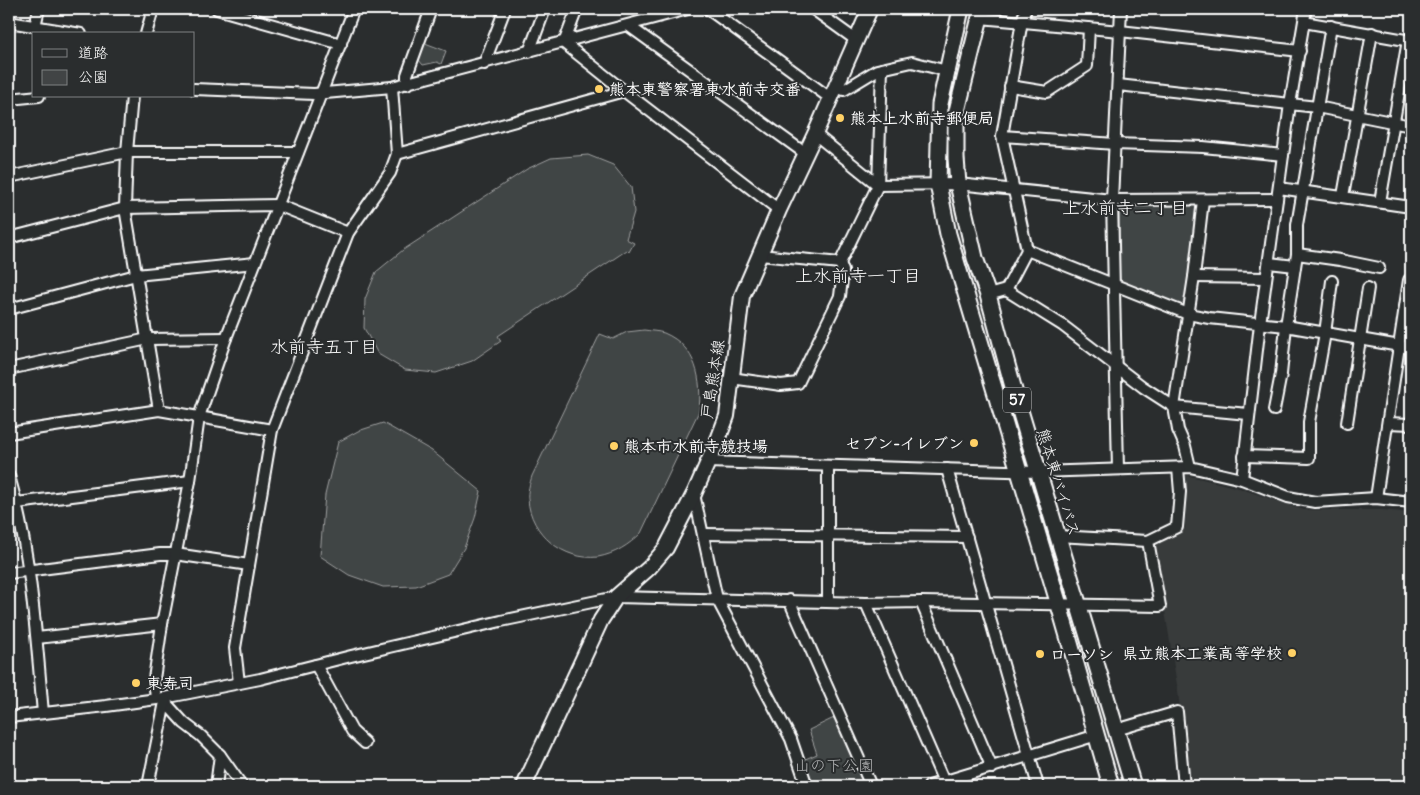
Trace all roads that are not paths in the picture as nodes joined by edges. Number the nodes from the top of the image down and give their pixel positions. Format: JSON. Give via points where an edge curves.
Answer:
{"nodes":[{"id":1,"x":39,"y":9,"type":"edge"},
{"id":2,"x":153,"y":9,"type":"edge"},
{"id":3,"x":217,"y":9,"type":"edge"},
{"id":4,"x":354,"y":9,"type":"edge"},
{"id":5,"x":431,"y":9,"type":"edge"},
{"id":6,"x":505,"y":9,"type":"edge"},
{"id":7,"x":545,"y":9,"type":"edge"},
{"id":8,"x":577,"y":9,"type":"edge"},
{"id":9,"x":688,"y":9,"type":"edge"},
{"id":10,"x":708,"y":9,"type":"edge"},
{"id":11,"x":814,"y":9,"type":"edge"},
{"id":12,"x":870,"y":9,"type":"edge"},
{"id":13,"x":961,"y":9,"type":"edge"},
{"id":14,"x":1026,"y":9,"type":"edge"},
{"id":15,"x":1121,"y":9,"type":"edge"},
{"id":16,"x":1306,"y":9,"type":"edge"},
{"id":17,"x":981,"y":13,"type":"edge"},
{"id":18,"x":1022,"y":21,"type":"junction"},
{"id":19,"x":9,"y":22,"type":"edge"},
{"id":20,"x":1304,"y":22,"type":"junction"},
{"id":21,"x":35,"y":26,"type":"junction"},
{"id":22,"x":629,"y":26,"type":"junction"},
{"id":23,"x":1331,"y":26,"type":"junction"},
{"id":24,"x":1090,"y":28,"type":"junction"},
{"id":25,"x":1120,"y":31,"type":"junction"},
{"id":26,"x":70,"y":32,"type":"edge"},
{"id":27,"x":147,"y":32,"type":"edge"},
{"id":28,"x":1372,"y":33,"type":"junction"},
{"id":29,"x":856,"y":40,"type":"junction"},
{"id":30,"x":1410,"y":40,"type":"edge"},
{"id":31,"x":564,"y":42,"type":"junction"},
{"id":32,"x":341,"y":44,"type":"junction"},
{"id":33,"x":1300,"y":51,"type":"junction"},
{"id":34,"x":528,"y":52,"type":"junction"},
{"id":35,"x":484,"y":64,"type":"junction"},
{"id":36,"x":882,"y":69,"type":"junction"},
{"id":37,"x":947,"y":71,"type":"junction"},
{"id":38,"x":407,"y":84,"type":"junction"},
{"id":39,"x":1118,"y":85,"type":"junction"},
{"id":40,"x":1010,"y":86,"type":"junction"},
{"id":41,"x":392,"y":87,"type":"junction"},
{"id":42,"x":195,"y":89,"type":"edge"},
{"id":43,"x":624,"y":91,"type":"junction"},
{"id":44,"x":833,"y":93,"type":"junction"},
{"id":45,"x":322,"y":94,"type":"junction"},
{"id":46,"x":32,"y":97,"type":"edge"},
{"id":47,"x":132,"y":98,"type":"edge"},
{"id":48,"x":9,"y":99,"type":"edge"},
{"id":49,"x":1290,"y":104,"type":"junction"},
{"id":50,"x":1317,"y":107,"type":"junction"},
{"id":51,"x":1356,"y":116,"type":"junction"},
{"id":52,"x":1394,"y":123,"type":"junction"},
{"id":53,"x":1411,"y":126,"type":"edge"},
{"id":54,"x":815,"y":134,"type":"junction"},
{"id":55,"x":1002,"y":136,"type":"junction"},
{"id":56,"x":1114,"y":144,"type":"junction"},
{"id":57,"x":127,"y":152,"type":"junction"},
{"id":58,"x":298,"y":152,"type":"junction"},
{"id":59,"x":396,"y":154,"type":"junction"},
{"id":60,"x":806,"y":154,"type":"junction"},
{"id":61,"x":1283,"y":155,"type":"junction"},
{"id":62,"x":9,"y":177,"type":"edge"},
{"id":63,"x":938,"y":184,"type":"junction"},
{"id":64,"x":958,"y":184,"type":"junction"},
{"id":65,"x":878,"y":185,"type":"junction"},
{"id":66,"x":1279,"y":188,"type":"junction"},
{"id":67,"x":1012,"y":189,"type":"junction"},
{"id":68,"x":1303,"y":190,"type":"junction"},
{"id":69,"x":1343,"y":196,"type":"junction"},
{"id":70,"x":1277,"y":199,"type":"junction"},
{"id":71,"x":1112,"y":200,"type":"junction"},
{"id":72,"x":1203,"y":200,"type":"junction"},
{"id":73,"x":1380,"y":202,"type":"junction"},
{"id":74,"x":278,"y":205,"type":"junction"},
{"id":75,"x":1411,"y":207,"type":"edge"},
{"id":76,"x":125,"y":208,"type":"junction"},
{"id":77,"x":778,"y":210,"type":"junction"},
{"id":78,"x":348,"y":233,"type":"junction"},
{"id":79,"x":9,"y":238,"type":"edge"},
{"id":80,"x":1027,"y":250,"type":"junction"},
{"id":81,"x":760,"y":254,"type":"junction"},
{"id":82,"x":1297,"y":254,"type":"junction"},
{"id":83,"x":255,"y":263,"type":"junction"},
{"id":84,"x":840,"y":263,"type":"junction"},
{"id":85,"x":1269,"y":263,"type":"junction"},
{"id":86,"x":1295,"y":266,"type":"junction"},
{"id":87,"x":1379,"y":268,"type":"dead end"},
{"id":88,"x":136,"y":275,"type":"junction"},
{"id":89,"x":1194,"y":277,"type":"junction"},
{"id":90,"x":1266,"y":278,"type":"junction"},
{"id":91,"x":1408,"y":280,"type":"dead end"},
{"id":92,"x":1332,"y":281,"type":"dead end"},
{"id":93,"x":1113,"y":284,"type":"junction"},
{"id":94,"x":1368,"y":288,"type":"dead end"},
{"id":95,"x":1006,"y":290,"type":"junction"},
{"id":96,"x":988,"y":295,"type":"junction"},
{"id":97,"x":9,"y":309,"type":"edge"},
{"id":98,"x":1188,"y":314,"type":"junction"},
{"id":99,"x":1260,"y":324,"type":"junction"},
{"id":100,"x":1286,"y":326,"type":"junction"},
{"id":101,"x":1325,"y":333,"type":"junction"},
{"id":102,"x":226,"y":338,"type":"junction"},
{"id":103,"x":1361,"y":339,"type":"junction"},
{"id":104,"x":148,"y":340,"type":"junction"},
{"id":105,"x":1398,"y":346,"type":"junction"},
{"id":106,"x":1411,"y":348,"type":"edge"},
{"id":107,"x":1116,"y":366,"type":"junction"},
{"id":108,"x":9,"y":369,"type":"edge"},
{"id":109,"x":731,"y":378,"type":"junction"},
{"id":110,"x":1174,"y":408,"type":"junction"},
{"id":111,"x":159,"y":410,"type":"junction"},
{"id":112,"x":1274,"y":410,"type":"dead end"},
{"id":113,"x":1248,"y":414,"type":"junction"},
{"id":114,"x":198,"y":417,"type":"junction"},
{"id":115,"x":1347,"y":423,"type":"dead end"},
{"id":116,"x":1388,"y":423,"type":"junction"},
{"id":117,"x":1411,"y":424,"type":"edge"},
{"id":118,"x":272,"y":430,"type":"junction"},
{"id":119,"x":9,"y":433,"type":"edge"},
{"id":120,"x":1244,"y":456,"type":"junction"},
{"id":121,"x":708,"y":462,"type":"junction"},
{"id":122,"x":828,"y":466,"type":"junction"},
{"id":123,"x":1190,"y":467,"type":"junction"},
{"id":124,"x":1178,"y":468,"type":"junction"},
{"id":125,"x":947,"y":469,"type":"junction"},
{"id":126,"x":1118,"y":469,"type":"junction"},
{"id":127,"x":1019,"y":471,"type":"junction"},
{"id":128,"x":1038,"y":472,"type":"junction"},
{"id":129,"x":9,"y":476,"type":"edge"},
{"id":130,"x":1242,"y":479,"type":"junction"},
{"id":131,"x":190,"y":481,"type":"junction"},
{"id":132,"x":694,"y":494,"type":"junction"},
{"id":133,"x":1376,"y":498,"type":"junction"},
{"id":134,"x":1411,"y":502,"type":"edge"},
{"id":135,"x":17,"y":503,"type":"junction"},
{"id":136,"x":702,"y":534,"type":"junction"},
{"id":137,"x":828,"y":536,"type":"junction"},
{"id":138,"x":1057,"y":536,"type":"junction"},
{"id":139,"x":967,"y":537,"type":"junction"},
{"id":140,"x":1148,"y":541,"type":"junction"},
{"id":141,"x":175,"y":554,"type":"junction"},
{"id":142,"x":249,"y":565,"type":"junction"},
{"id":143,"x":28,"y":570,"type":"junction"},
{"id":144,"x":9,"y":572,"type":"edge"},
{"id":145,"x":616,"y":597,"type":"junction"},
{"id":146,"x":717,"y":599,"type":"junction"},
{"id":147,"x":789,"y":600,"type":"junction"},
{"id":148,"x":828,"y":601,"type":"junction"},
{"id":149,"x":921,"y":602,"type":"junction"},
{"id":150,"x":866,"y":603,"type":"junction"},
{"id":151,"x":986,"y":604,"type":"junction"},
{"id":152,"x":1059,"y":605,"type":"junction"},
{"id":153,"x":1078,"y":605,"type":"junction"},
{"id":154,"x":162,"y":624,"type":"junction"},
{"id":155,"x":37,"y":638,"type":"junction"},
{"id":156,"x":316,"y":665,"type":"junction"},
{"id":157,"x":239,"y":683,"type":"junction"},
{"id":158,"x":162,"y":699,"type":"junction"},
{"id":159,"x":43,"y":713,"type":"junction"},
{"id":160,"x":9,"y":717,"type":"edge"},
{"id":161,"x":1116,"y":730,"type":"junction"},
{"id":162,"x":1097,"y":736,"type":"junction"},
{"id":163,"x":365,"y":744,"type":"dead end"},
{"id":164,"x":220,"y":755,"type":"junction"},
{"id":165,"x":1029,"y":757,"type":"junction"},
{"id":166,"x":992,"y":768,"type":"junction"},
{"id":167,"x":944,"y":782,"type":"junction"},
{"id":168,"x":148,"y":786,"type":"edge"},
{"id":169,"x":216,"y":786,"type":"edge"},
{"id":170,"x":242,"y":786,"type":"edge"},
{"id":171,"x":524,"y":786,"type":"edge"},
{"id":172,"x":807,"y":786,"type":"edge"},
{"id":173,"x":871,"y":786,"type":"edge"},
{"id":174,"x":929,"y":786,"type":"edge"},
{"id":175,"x":1038,"y":786,"type":"edge"},
{"id":176,"x":1111,"y":786,"type":"edge"},
{"id":177,"x":1133,"y":786,"type":"edge"},
{"id":178,"x":1184,"y":786,"type":"edge"}],
"edges":[{"from":1,"to":21,"type":"street"},
{"from":2,"to":27,"type":"street"},
{"from":3,"to":32,"type":"street"},
{"from":4,"to":32,"type":"street"},
{"from":5,"to":38,"type":"street","via":[[407,75]]},
{"from":6,"to":35,"type":"street"},
{"from":7,"to":34,"type":"street"},
{"from":8,"to":31,"type":"street"},
{"from":9,"to":22,"type":"street"},
{"from":10,"to":44,"type":"street"},
{"from":11,"to":29,"type":"street"},
{"from":12,"to":29,"type":"main road","name":"戸島熊本線"},
{"from":13,"to":37,"type":"highway","number":"57"},
{"from":14,"to":18,"type":"street"},
{"from":15,"to":25,"type":"street"},
{"from":16,"to":20,"type":"street"},
{"from":17,"to":18,"type":"street"},
{"from":17,"to":64,"type":"highway","name":"熊本東バイパス","number":"57","via":[[956,115]]},
{"from":18,"to":24,"type":"street"},
{"from":18,"to":40,"type":"street"},
{"from":19,"to":21,"type":"street"},
{"from":20,"to":23,"type":"street"},
{"from":20,"to":33,"type":"street"},
{"from":21,"to":26,"type":"street"},
{"from":22,"to":31,"type":"street"},
{"from":22,"to":60,"type":"street"},
{"from":23,"to":28,"type":"street"},
{"from":23,"to":50,"type":"street"},
{"from":24,"to":25,"type":"street"},
{"from":24,"to":40,"type":"street","via":[[1087,66],[1047,92]]},
{"from":25,"to":33,"type":"street"},
{"from":25,"to":39,"type":"street"},
{"from":28,"to":30,"type":"street"},
{"from":28,"to":51,"type":"street"},
{"from":29,"to":44,"type":"main road","name":"戸島熊本線"},
{"from":30,"to":52,"type":"street"},
{"from":31,"to":34,"type":"street"},
{"from":31,"to":43,"type":"street"},
{"from":32,"to":45,"type":"street"},
{"from":33,"to":49,"type":"street"},
{"from":34,"to":35,"type":"street"},
{"from":35,"to":38,"type":"street"},
{"from":36,"to":37,"type":"street","via":[[912,62]]},
{"from":36,"to":44,"type":"street"},
{"from":36,"to":65,"type":"street"},
{"from":37,"to":63,"type":"highway","number":"57","via":[[940,104]]},
{"from":38,"to":41,"type":"street"},
{"from":39,"to":49,"type":"street"},
{"from":39,"to":56,"type":"street"},
{"from":40,"to":55,"type":"street"},
{"from":41,"to":45,"type":"street"},
{"from":41,"to":59,"type":"street"},
{"from":42,"to":45,"type":"street"},
{"from":43,"to":59,"type":"street"},
{"from":43,"to":77,"type":"street"},
{"from":44,"to":54,"type":"main road","name":"戸島熊本線"},
{"from":45,"to":58,"type":"street"},
{"from":46,"to":48,"type":"street"},
{"from":47,"to":57,"type":"street"},
{"from":49,"to":50,"type":"street"},
{"from":49,"to":61,"type":"street"},
{"from":50,"to":51,"type":"street"},
{"from":50,"to":68,"type":"street"},
{"from":51,"to":52,"type":"street"},
{"from":51,"to":69,"type":"street"},
{"from":52,"to":53,"type":"street"},
{"from":52,"to":73,"type":"street"},
{"from":54,"to":60,"type":"main road","name":"戸島熊本線"},
{"from":54,"to":65,"type":"street"},
{"from":55,"to":56,"type":"street"},
{"from":55,"to":67,"type":"street"},
{"from":56,"to":61,"type":"street","via":[[1203,147]]},
{"from":56,"to":71,"type":"street"},
{"from":57,"to":58,"type":"street"},
{"from":57,"to":62,"type":"street"},
{"from":57,"to":76,"type":"street"},
{"from":58,"to":74,"type":"street"},
{"from":59,"to":78,"type":"street","via":[[390,173]]},
{"from":60,"to":77,"type":"main road","name":"戸島熊本線"},
{"from":61,"to":66,"type":"street"},
{"from":63,"to":64,"type":"street"},
{"from":63,"to":65,"type":"street"},
{"from":63,"to":127,"type":"highway","number":"57","via":[[948,234]]},
{"from":64,"to":67,"type":"street"},
{"from":64,"to":96,"type":"highway","name":"熊本東バイパス","number":"57","via":[[975,258]]},
{"from":65,"to":84,"type":"street"},
{"from":66,"to":68,"type":"street"},
{"from":66,"to":70,"type":"street"},
{"from":67,"to":71,"type":"street"},
{"from":67,"to":80,"type":"street"},
{"from":68,"to":69,"type":"street"},
{"from":68,"to":82,"type":"street","via":[[1297,225]]},
{"from":69,"to":73,"type":"street"},
{"from":70,"to":72,"type":"street"},
{"from":70,"to":85,"type":"street"},
{"from":71,"to":72,"type":"street"},
{"from":71,"to":93,"type":"street"},
{"from":72,"to":89,"type":"street"},
{"from":73,"to":75,"type":"street"},
{"from":74,"to":76,"type":"street"},
{"from":74,"to":78,"type":"street"},
{"from":74,"to":83,"type":"street"},
{"from":76,"to":79,"type":"street"},
{"from":76,"to":88,"type":"street"},
{"from":77,"to":81,"type":"main road","name":"戸島熊本線"},
{"from":78,"to":118,"type":"street"},
{"from":80,"to":93,"type":"street"},
{"from":80,"to":95,"type":"street"},
{"from":81,"to":84,"type":"street"},
{"from":81,"to":109,"type":"main road","name":"戸島熊本線","via":[[742,296]]},
{"from":82,"to":86,"type":"street"},
{"from":82,"to":87,"type":"street"},
{"from":83,"to":88,"type":"street"},
{"from":83,"to":102,"type":"street"},
{"from":84,"to":109,"type":"street","via":[[843,271],[840,296],[798,383],[781,385]]},
{"from":85,"to":86,"type":"street"},
{"from":85,"to":90,"type":"street"},
{"from":86,"to":100,"type":"street"},
{"from":88,"to":97,"type":"street"},
{"from":88,"to":104,"type":"street"},
{"from":89,"to":90,"type":"street"},
{"from":89,"to":98,"type":"street"},
{"from":90,"to":99,"type":"street"},
{"from":91,"to":105,"type":"street"},
{"from":92,"to":101,"type":"street"},
{"from":93,"to":98,"type":"street"},
{"from":93,"to":107,"type":"street"},
{"from":94,"to":103,"type":"street"},
{"from":95,"to":96,"type":"street"},
{"from":95,"to":107,"type":"street","via":[[1062,325]]},
{"from":96,"to":128,"type":"highway","name":"熊本東バイパス","number":"57"},
{"from":98,"to":99,"type":"street"},
{"from":98,"to":110,"type":"street"},
{"from":99,"to":100,"type":"street"},
{"from":99,"to":113,"type":"street"},
{"from":100,"to":101,"type":"street"},
{"from":100,"to":112,"type":"street"},
{"from":101,"to":103,"type":"street"},
{"from":101,"to":120,"type":"street","via":[[1309,422],[1310,458]]},
{"from":102,"to":104,"type":"street"},
{"from":102,"to":114,"type":"street"},
{"from":103,"to":105,"type":"street"},
{"from":103,"to":115,"type":"street"},
{"from":104,"to":108,"type":"street"},
{"from":104,"to":111,"type":"street"},
{"from":105,"to":106,"type":"street"},
{"from":105,"to":116,"type":"street"},
{"from":107,"to":110,"type":"street"},
{"from":107,"to":126,"type":"street"},
{"from":109,"to":121,"type":"main road","name":"戸島熊本線","via":[[727,416]]},
{"from":110,"to":113,"type":"street"},
{"from":110,"to":123,"type":"street"},
{"from":111,"to":114,"type":"street"},
{"from":111,"to":119,"type":"street"},
{"from":113,"to":120,"type":"street"},
{"from":114,"to":118,"type":"street"},
{"from":114,"to":131,"type":"street"},
{"from":116,"to":117,"type":"street"},
{"from":116,"to":133,"type":"street"},
{"from":118,"to":142,"type":"street"},
{"from":120,"to":130,"type":"street"},
{"from":121,"to":122,"type":"street"},
{"from":121,"to":132,"type":"main road","name":"戸島熊本線"},
{"from":122,"to":125,"type":"street"},
{"from":122,"to":137,"type":"street"},
{"from":123,"to":124,"type":"street"},
{"from":123,"to":130,"type":"street"},
{"from":124,"to":126,"type":"street"},
{"from":124,"to":140,"type":"street","via":[[1178,527]]},
{"from":125,"to":127,"type":"street"},
{"from":125,"to":139,"type":"street"},
{"from":126,"to":128,"type":"street"},
{"from":127,"to":128,"type":"street"},
{"from":127,"to":152,"type":"highway","number":"57"},
{"from":128,"to":138,"type":"highway","name":"熊本東バイパス","number":"57"},
{"from":129,"to":135,"type":"street"},
{"from":130,"to":133,"type":"street","via":[[1288,497],[1315,502]]},
{"from":131,"to":135,"type":"street"},
{"from":131,"to":141,"type":"street"},
{"from":132,"to":136,"type":"street"},
{"from":132,"to":145,"type":"main road","name":"戸島熊本線","via":[[666,548]]},
{"from":133,"to":134,"type":"street"},
{"from":135,"to":143,"type":"street"},
{"from":136,"to":137,"type":"street"},
{"from":136,"to":146,"type":"street"},
{"from":137,"to":139,"type":"street"},
{"from":137,"to":148,"type":"street"},
{"from":138,"to":140,"type":"street"},
{"from":138,"to":153,"type":"highway","name":"熊本東バイパス","number":"57"},
{"from":139,"to":151,"type":"street"},
{"from":140,"to":153,"type":"street","via":[[1160,606]]},
{"from":141,"to":142,"type":"street"},
{"from":141,"to":143,"type":"street"},
{"from":141,"to":154,"type":"street"},
{"from":142,"to":157,"type":"street","via":[[236,648]]},
{"from":143,"to":144,"type":"street"},
{"from":143,"to":155,"type":"street"},
{"from":145,"to":146,"type":"street"},
{"from":145,"to":156,"type":"street"},
{"from":145,"to":171,"type":"main road","name":"戸島熊本線","via":[[601,620]]},
{"from":146,"to":147,"type":"street"},
{"from":146,"to":172,"type":"street","via":[[791,739]]},
{"from":147,"to":148,"type":"street"},
{"from":147,"to":173,"type":"street"},
{"from":148,"to":150,"type":"street"},
{"from":149,"to":150,"type":"street"},
{"from":149,"to":151,"type":"street"},
{"from":149,"to":166,"type":"street"},
{"from":150,"to":167,"type":"street"},
{"from":151,"to":152,"type":"street"},
{"from":151,"to":165,"type":"street"},
{"from":152,"to":153,"type":"street"},
{"from":152,"to":162,"type":"highway","number":"57"},
{"from":153,"to":161,"type":"highway","name":"熊本東バイパス","number":"57"},
{"from":154,"to":155,"type":"street"},
{"from":154,"to":158,"type":"street","via":[[154,679]]},
{"from":155,"to":159,"type":"street"},
{"from":156,"to":157,"type":"street"},
{"from":156,"to":163,"type":"street","via":[[352,731]]},
{"from":157,"to":158,"type":"street"},
{"from":158,"to":159,"type":"street"},
{"from":158,"to":164,"type":"street"},
{"from":158,"to":168,"type":"street"},
{"from":159,"to":160,"type":"street"},
{"from":161,"to":177,"type":"highway","name":"熊本東バイパス","number":"57"},
{"from":161,"to":178,"type":"street","via":[[1178,712]]},
{"from":162,"to":165,"type":"street"},
{"from":162,"to":176,"type":"highway","number":"57"},
{"from":164,"to":169,"type":"street"},
{"from":164,"to":170,"type":"street"},
{"from":165,"to":166,"type":"street"},
{"from":165,"to":175,"type":"street"},
{"from":166,"to":167,"type":"street"},
{"from":167,"to":174,"type":"street"}]}
